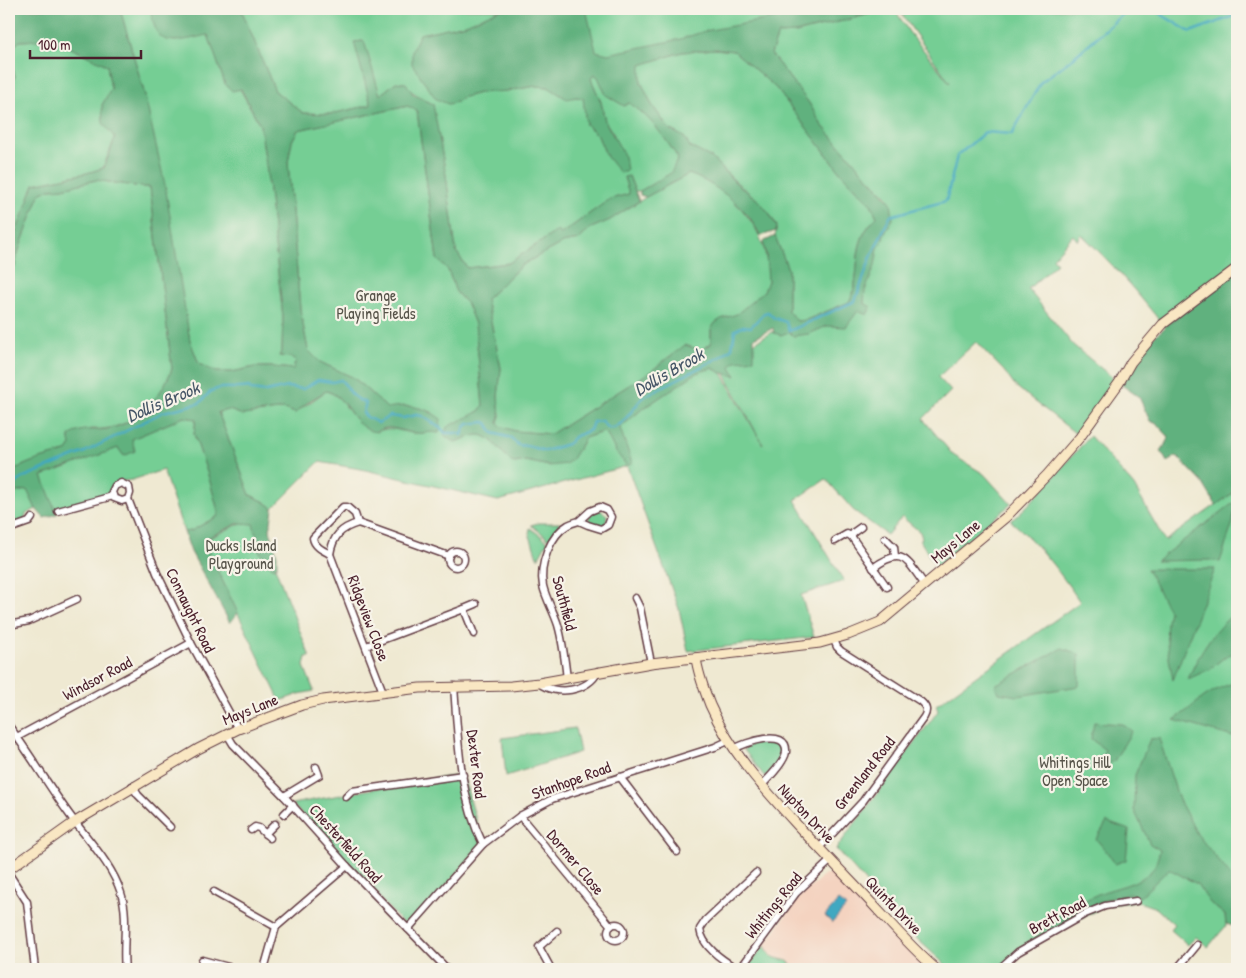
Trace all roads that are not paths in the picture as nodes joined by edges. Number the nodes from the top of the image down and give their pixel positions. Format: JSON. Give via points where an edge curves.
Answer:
{"nodes":[{"id":1,"x":1237,"y":268,"type":"edge"},
{"id":2,"x":113,"y":496,"type":"junction"},
{"id":3,"x":128,"y":498,"type":"junction"},
{"id":4,"x":58,"y":511,"type":"dead end"},
{"id":5,"x":32,"y":518,"type":"dead end"},
{"id":6,"x":579,"y":521,"type":"junction"},
{"id":7,"x":358,"y":523,"type":"junction"},
{"id":8,"x":861,"y":527,"type":"dead end"},
{"id":9,"x":9,"y":529,"type":"edge"},
{"id":10,"x":851,"y":536,"type":"junction"},
{"id":11,"x":885,"y":538,"type":"dead end"},
{"id":12,"x":835,"y":541,"type":"dead end"},
{"id":13,"x":330,"y":554,"type":"junction"},
{"id":14,"x":449,"y":556,"type":"dead end"},
{"id":15,"x":896,"y":556,"type":"junction"},
{"id":16,"x":873,"y":568,"type":"junction"},
{"id":17,"x":925,"y":585,"type":"junction"},
{"id":18,"x":887,"y":587,"type":"dead end"},
{"id":19,"x":635,"y":598,"type":"dead end"},
{"id":20,"x":77,"y":600,"type":"dead end"},
{"id":21,"x":476,"y":604,"type":"dead end"},
{"id":22,"x":464,"y":609,"type":"junction"},
{"id":23,"x":9,"y":625,"type":"edge"},
{"id":24,"x":474,"y":634,"type":"dead end"},
{"id":25,"x":834,"y":640,"type":"junction"},
{"id":26,"x":191,"y":643,"type":"junction"},
{"id":27,"x":366,"y":646,"type":"junction"},
{"id":28,"x":696,"y":658,"type":"junction"},
{"id":29,"x":651,"y":662,"type":"junction"},
{"id":30,"x":598,"y":671,"type":"junction"},
{"id":31,"x":567,"y":679,"type":"junction"},
{"id":32,"x":538,"y":683,"type":"junction"},
{"id":33,"x":454,"y":686,"type":"junction"},
{"id":34,"x":383,"y":692,"type":"junction"},
{"id":35,"x":9,"y":726,"type":"edge"},
{"id":36,"x":238,"y":729,"type":"junction"},
{"id":37,"x":227,"y":734,"type":"junction"},
{"id":38,"x":17,"y":737,"type":"junction"},
{"id":39,"x":728,"y":741,"type":"junction"},
{"id":40,"x":734,"y":750,"type":"junction"},
{"id":41,"x":316,"y":766,"type":"dead end"},
{"id":42,"x":463,"y":775,"type":"junction"},
{"id":43,"x":620,"y":777,"type":"junction"},
{"id":44,"x":132,"y":786,"type":"junction"},
{"id":45,"x":761,"y":786,"type":"junction"},
{"id":46,"x":284,"y":796,"type":"junction"},
{"id":47,"x":346,"y":797,"type":"dead end"},
{"id":48,"x":293,"y":805,"type":"junction"},
{"id":49,"x":284,"y":814,"type":"tunnel mouth"},
{"id":50,"x":520,"y":816,"type":"junction"},
{"id":51,"x":75,"y":822,"type":"junction"},
{"id":52,"x":275,"y":824,"type":"tunnel mouth"},
{"id":53,"x":170,"y":827,"type":"dead end"},
{"id":54,"x":251,"y":830,"type":"dead end"},
{"id":55,"x":483,"y":844,"type":"junction"},
{"id":56,"x":818,"y":848,"type":"junction"},
{"id":57,"x":677,"y":852,"type":"dead end"},
{"id":58,"x":830,"y":861,"type":"junction"},
{"id":59,"x":347,"y":866,"type":"junction"},
{"id":60,"x":9,"y":869,"type":"edge"},
{"id":61,"x":756,"y":873,"type":"dead end"},
{"id":62,"x":9,"y":874,"type":"edge"},
{"id":63,"x":214,"y":892,"type":"dead end"},
{"id":64,"x":1136,"y":901,"type":"dead end"},
{"id":65,"x":611,"y":926,"type":"dead end"},
{"id":66,"x":276,"y":927,"type":"junction"},
{"id":67,"x":408,"y":929,"type":"junction"},
{"id":68,"x":557,"y":931,"type":"dead end"},
{"id":69,"x":1197,"y":945,"type":"dead end"},
{"id":70,"x":35,"y":969,"type":"edge"},
{"id":71,"x":125,"y":969,"type":"edge"},
{"id":72,"x":200,"y":969,"type":"edge"},
{"id":73,"x":236,"y":969,"type":"edge"},
{"id":74,"x":264,"y":969,"type":"edge"},
{"id":75,"x":447,"y":969,"type":"edge"},
{"id":76,"x":551,"y":969,"type":"edge"},
{"id":77,"x":738,"y":969,"type":"edge"},
{"id":78,"x":936,"y":969,"type":"edge"},
{"id":79,"x":998,"y":969,"type":"edge"},
{"id":80,"x":1177,"y":969,"type":"edge"}],
"edges":[{"from":1,"to":17,"type":"street","name":"Mays Lane","via":[[1163,324],[1131,362],[1085,432],[1047,475],[1006,517]]},
{"from":2,"to":3,"type":"street","name":"Connaught Road","via":[[120,501]]},
{"from":2,"to":3,"type":"street","name":"Connaught Road","via":[[113,489],[121,483],[129,487]]},
{"from":2,"to":4,"type":"street","name":"Connaught Road"},
{"from":3,"to":26,"type":"street","name":"Connaught Road","via":[[157,573]]},
{"from":5,"to":9,"type":"street"},
{"from":6,"to":6,"type":"street","name":"Southfield","via":[[601,529],[611,518],[607,510],[600,507]]},
{"from":6,"to":31,"type":"street","name":"Southfield","via":[[558,533],[543,564],[542,576],[558,626]]},
{"from":7,"to":13,"type":"street","via":[[340,531],[334,538]]},
{"from":7,"to":13,"type":"street","name":"Ridgeview Close","via":[[355,514],[343,507],[313,538],[321,550]]},
{"from":7,"to":14,"type":"street","name":"Ridgeview Close"},
{"from":8,"to":10,"type":"street"},
{"from":10,"to":12,"type":"street","via":[[847,534]]},
{"from":10,"to":16,"type":"street"},
{"from":11,"to":15,"type":"street","via":[[894,547]]},
{"from":13,"to":27,"type":"street","name":"Ridgeview Close"},
{"from":15,"to":16,"type":"street"},
{"from":15,"to":17,"type":"street","via":[[910,563]]},
{"from":16,"to":18,"type":"street"},
{"from":17,"to":25,"type":"street","name":"Mays Lane","via":[[880,622]]},
{"from":19,"to":29,"type":"street"},
{"from":20,"to":23,"type":"street","via":[[29,622]]},
{"from":21,"to":22,"type":"street"},
{"from":22,"to":24,"type":"street"},
{"from":22,"to":27,"type":"street"},
{"from":25,"to":28,"type":"street","name":"Mays Lane"},
{"from":25,"to":56,"type":"street","name":"Greenland Road","via":[[841,650],[920,701],[926,711],[863,801]]},
{"from":26,"to":36,"type":"street","name":"Connaught Road"},
{"from":26,"to":38,"type":"street","name":"Windsor Road"},
{"from":27,"to":34,"type":"street","name":"Ridgeview Close"},
{"from":28,"to":29,"type":"street","name":"Mays Lane"},
{"from":28,"to":39,"type":"street","name":"Nupton Drive","via":[[701,681]]},
{"from":29,"to":30,"type":"street","name":"Mays Lane"},
{"from":30,"to":31,"type":"street","name":"Mays Lane"},
{"from":30,"to":32,"type":"street","name":"Mays Lane","via":[[594,679],[572,689],[546,689]]},
{"from":31,"to":32,"type":"street","name":"Mays Lane"},
{"from":32,"to":33,"type":"street","name":"Mays Lane"},
{"from":33,"to":34,"type":"street","name":"Mays Lane"},
{"from":33,"to":42,"type":"street","name":"Dexter Road"},
{"from":34,"to":36,"type":"street","name":"Mays Lane","via":[[302,705]]},
{"from":35,"to":38,"type":"street"},
{"from":36,"to":37,"type":"street","name":"Mays Lane"},
{"from":37,"to":44,"type":"street","name":"Mays Lane"},
{"from":37,"to":46,"type":"street","name":"Chesterfield Road"},
{"from":38,"to":51,"type":"street"},
{"from":39,"to":40,"type":"street","name":"Nupton Drive"},
{"from":39,"to":43,"type":"street","name":"Stanhope Road"},
{"from":40,"to":45,"type":"street","name":"Nupton Drive"},
{"from":40,"to":45,"type":"street","name":"Nupton Drive","via":[[749,742],[774,738],[784,744],[785,756]]},
{"from":41,"to":46,"type":"street","via":[[319,775]]},
{"from":42,"to":47,"type":"street","via":[[352,791]]},
{"from":42,"to":55,"type":"street","name":"Dexter Road","via":[[468,808]]},
{"from":43,"to":50,"type":"street","name":"Stanhope Road","via":[[552,798]]},
{"from":43,"to":57,"type":"street"},
{"from":44,"to":51,"type":"street","name":"Mays Lane"},
{"from":44,"to":53,"type":"street"},
{"from":45,"to":56,"type":"street","name":"Nupton Drive"},
{"from":46,"to":48,"type":"street","name":"Chesterfield Road"},
{"from":48,"to":49,"type":"street"},
{"from":48,"to":59,"type":"street","name":"Chesterfield Road"},
{"from":50,"to":55,"type":"street","name":"Stanhope Road"},
{"from":50,"to":65,"type":"street","name":"Dormer Close"},
{"from":51,"to":60,"type":"street","name":"Mays Lane"},
{"from":51,"to":71,"type":"street","via":[[108,866],[122,893]]},
{"from":52,"to":54,"type":"street","via":[[267,836],[259,828]]},
{"from":55,"to":67,"type":"street","name":"Stanhope Road"},
{"from":56,"to":58,"type":"street","name":"Nupton Drive"},
{"from":58,"to":77,"type":"street","name":"Whitings Road","via":[[796,893]]},
{"from":58,"to":78,"type":"street","name":"Quinta Drive"},
{"from":59,"to":66,"type":"street"},
{"from":59,"to":67,"type":"street","name":"Chesterfield Road"},
{"from":61,"to":77,"type":"street","via":[[700,929],[701,937],[720,958]]},
{"from":62,"to":70,"type":"street","via":[[27,902]]},
{"from":63,"to":66,"type":"street"},
{"from":64,"to":79,"type":"street","name":"Brett Road","via":[[1105,906],[1085,914],[1018,952]]},
{"from":66,"to":74,"type":"street"},
{"from":67,"to":75,"type":"street","name":"Chesterfield Road"},
{"from":68,"to":76,"type":"street","via":[[539,947]]},
{"from":69,"to":80,"type":"street"},
{"from":72,"to":73,"type":"street","via":[[202,960]]}]}
